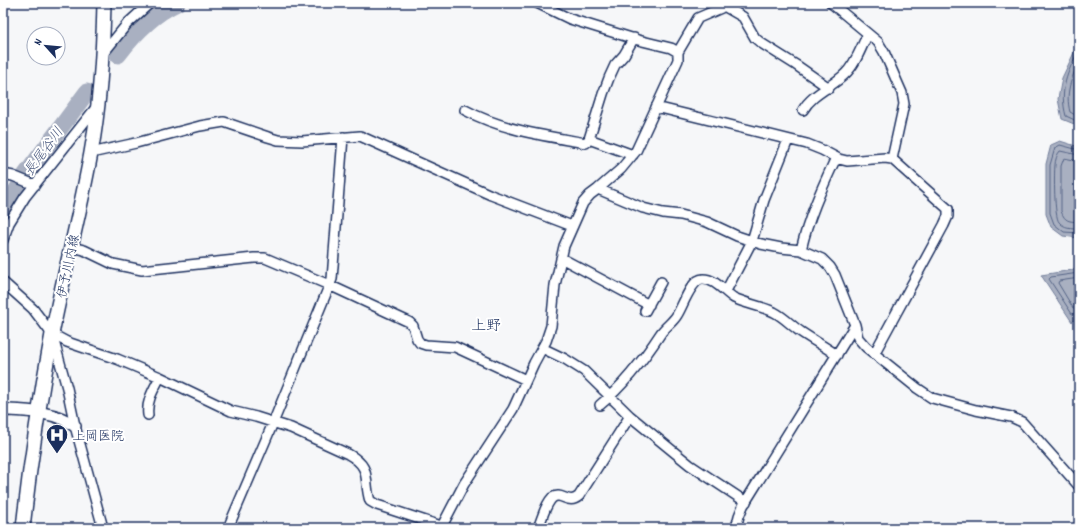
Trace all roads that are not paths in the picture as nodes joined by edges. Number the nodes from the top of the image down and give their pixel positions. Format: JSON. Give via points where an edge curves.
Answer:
{"nodes":[{"id":1,"x":104,"y":3,"type":"edge"},
{"id":2,"x":150,"y":3,"type":"edge"},
{"id":3,"x":831,"y":3,"type":"edge"},
{"id":4,"x":539,"y":4,"type":"edge"},
{"id":5,"x":725,"y":4,"type":"edge"},
{"id":6,"x":868,"y":34,"type":"junction"},
{"id":7,"x":634,"y":38,"type":"junction"},
{"id":8,"x":678,"y":52,"type":"junction"},
{"id":9,"x":102,"y":54,"type":"junction"},
{"id":10,"x":829,"y":88,"type":"junction"},
{"id":11,"x":98,"y":105,"type":"junction"},
{"id":12,"x":656,"y":107,"type":"junction"},
{"id":13,"x":465,"y":110,"type":"dead end"},
{"id":14,"x":803,"y":110,"type":"dead end"},
{"id":15,"x":343,"y":137,"type":"junction"},
{"id":16,"x":589,"y":139,"type":"junction"},
{"id":17,"x":788,"y":140,"type":"junction"},
{"id":18,"x":91,"y":153,"type":"junction"},
{"id":19,"x":633,"y":155,"type":"junction"},
{"id":20,"x":839,"y":159,"type":"junction"},
{"id":21,"x":892,"y":159,"type":"junction"},
{"id":22,"x":3,"y":174,"type":"edge"},
{"id":23,"x":32,"y":184,"type":"junction"},
{"id":24,"x":598,"y":190,"type":"junction"},
{"id":25,"x":572,"y":226,"type":"junction"},
{"id":26,"x":3,"y":240,"type":"edge"},
{"id":27,"x":752,"y":241,"type":"junction"},
{"id":28,"x":72,"y":247,"type":"junction"},
{"id":29,"x":801,"y":250,"type":"junction"},
{"id":30,"x":561,"y":258,"type":"junction"},
{"id":31,"x":3,"y":282,"type":"edge"},
{"id":32,"x":660,"y":282,"type":"dead end"},
{"id":33,"x":329,"y":285,"type":"junction"},
{"id":34,"x":726,"y":292,"type":"junction"},
{"id":35,"x":855,"y":325,"type":"junction"},
{"id":36,"x":52,"y":334,"type":"junction"},
{"id":37,"x":542,"y":348,"type":"junction"},
{"id":38,"x":874,"y":354,"type":"junction"},
{"id":39,"x":838,"y":355,"type":"junction"},
{"id":40,"x":160,"y":377,"type":"junction"},
{"id":41,"x":526,"y":380,"type":"junction"},
{"id":42,"x":610,"y":397,"type":"junction"},
{"id":43,"x":600,"y":405,"type":"dead end"},
{"id":44,"x":3,"y":411,"type":"edge"},
{"id":45,"x":38,"y":413,"type":"junction"},
{"id":46,"x":148,"y":415,"type":"dead end"},
{"id":47,"x":630,"y":416,"type":"junction"},
{"id":48,"x":273,"y":422,"type":"junction"},
{"id":49,"x":75,"y":426,"type":"junction"},
{"id":50,"x":1079,"y":486,"type":"edge"},
{"id":51,"x":746,"y":502,"type":"junction"},
{"id":52,"x":441,"y":527,"type":"edge"},
{"id":53,"x":23,"y":528,"type":"edge"},
{"id":54,"x":103,"y":528,"type":"edge"},
{"id":55,"x":228,"y":528,"type":"edge"},
{"id":56,"x":538,"y":528,"type":"edge"},
{"id":57,"x":736,"y":528,"type":"edge"}],
"edges":[{"from":1,"to":9,"type":"main road","name":"伊予川内線"},
{"from":2,"to":9,"type":"street","via":[[127,24]]},
{"from":3,"to":6,"type":"street"},
{"from":4,"to":7,"type":"street","via":[[570,19]]},
{"from":5,"to":8,"type":"street","via":[[698,18]]},
{"from":5,"to":10,"type":"street","via":[[743,17],[755,38]]},
{"from":6,"to":10,"type":"street","via":[[854,64]]},
{"from":6,"to":21,"type":"street","via":[[878,42],[884,52],[902,93],[904,104]]},
{"from":7,"to":8,"type":"street"},
{"from":7,"to":16,"type":"street","via":[[609,78]]},
{"from":8,"to":12,"type":"street","via":[[678,60]]},
{"from":9,"to":11,"type":"main road","name":"伊予川内線"},
{"from":10,"to":14,"type":"street","via":[[807,103]]},
{"from":11,"to":18,"type":"main road","name":"伊予川内線"},
{"from":11,"to":23,"type":"street"},
{"from":12,"to":17,"type":"street"},
{"from":12,"to":19,"type":"street"},
{"from":13,"to":16,"type":"street","via":[[486,120],[532,134],[586,143]]},
{"from":15,"to":18,"type":"street","via":[[302,141],[278,140],[224,122]]},
{"from":15,"to":25,"type":"street","via":[[360,136],[491,195]]},
{"from":15,"to":33,"type":"street","via":[[332,279]]},
{"from":16,"to":19,"type":"street"},
{"from":17,"to":20,"type":"street","via":[[822,150]]},
{"from":17,"to":27,"type":"street","via":[[764,200]]},
{"from":18,"to":28,"type":"main road","name":"伊予川内線"},
{"from":19,"to":24,"type":"street"},
{"from":20,"to":21,"type":"street"},
{"from":20,"to":29,"type":"street","via":[[834,162],[815,203]]},
{"from":21,"to":38,"type":"street","via":[[948,209],[948,216]]},
{"from":22,"to":23,"type":"street"},
{"from":23,"to":26,"type":"street","via":[[9,223]]},
{"from":24,"to":25,"type":"street","via":[[583,203]]},
{"from":24,"to":27,"type":"street","via":[[643,208],[681,214],[707,222]]},
{"from":25,"to":30,"type":"street"},
{"from":27,"to":29,"type":"street"},
{"from":27,"to":34,"type":"street"},
{"from":28,"to":33,"type":"street","via":[[112,264],[142,270],[265,258]]},
{"from":28,"to":36,"type":"main road","name":"伊予川内線"},
{"from":29,"to":35,"type":"street","via":[[822,259],[830,267]]},
{"from":30,"to":32,"type":"street","via":[[647,308]]},
{"from":30,"to":37,"type":"street","via":[[555,285],[551,326]]},
{"from":31,"to":36,"type":"street","via":[[33,309]]},
{"from":33,"to":41,"type":"street","via":[[409,322],[414,326],[420,343],[455,347]]},
{"from":33,"to":48,"type":"street"},
{"from":34,"to":39,"type":"street","via":[[735,298],[776,313]]},
{"from":34,"to":42,"type":"street","via":[[722,287],[704,279],[693,284],[675,318]]},
{"from":35,"to":38,"type":"street","via":[[858,338]]},
{"from":35,"to":39,"type":"street"},
{"from":36,"to":40,"type":"street"},
{"from":36,"to":45,"type":"main road","name":"伊予川内線"},
{"from":36,"to":49,"type":"street"},
{"from":37,"to":41,"type":"street"},
{"from":37,"to":42,"type":"street","via":[[584,371]]},
{"from":38,"to":50,"type":"street","via":[[932,398],[1022,422]]},
{"from":39,"to":51,"type":"street"},
{"from":40,"to":46,"type":"street","via":[[150,397]]},
{"from":40,"to":48,"type":"street","via":[[231,411]]},
{"from":41,"to":52,"type":"street","via":[[513,409],[464,484]]},
{"from":42,"to":43,"type":"street"},
{"from":42,"to":47,"type":"street"},
{"from":44,"to":45,"type":"street"},
{"from":45,"to":49,"type":"street","via":[[56,417]]},
{"from":45,"to":53,"type":"main road","name":"伊予川内線"},
{"from":47,"to":51,"type":"street","via":[[690,465]]},
{"from":47,"to":56,"type":"street","via":[[579,496],[572,500],[562,496],[552,498]]},
{"from":48,"to":52,"type":"street","via":[[356,458],[365,471],[370,501]]},
{"from":48,"to":55,"type":"street"},
{"from":49,"to":54,"type":"street"},
{"from":51,"to":57,"type":"street"}]}
